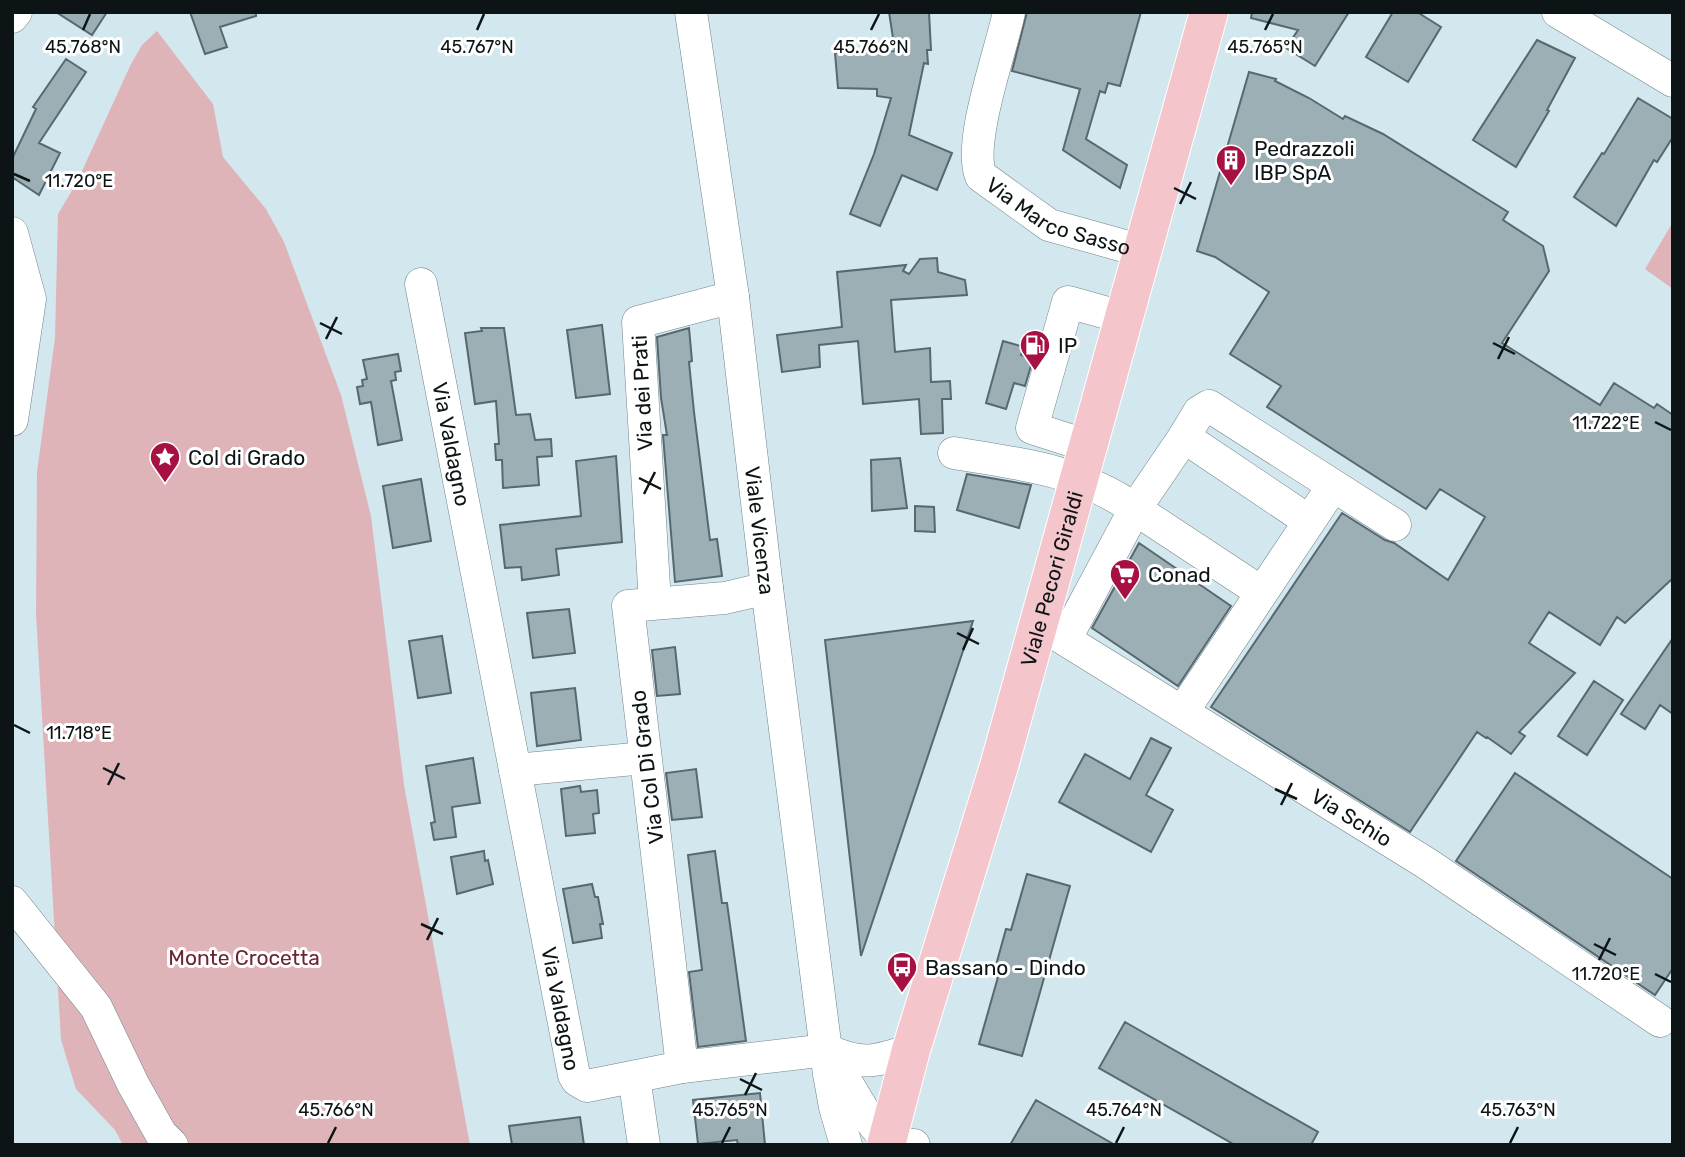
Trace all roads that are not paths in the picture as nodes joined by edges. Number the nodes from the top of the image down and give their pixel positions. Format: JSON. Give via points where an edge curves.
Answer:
{"nodes":[{"id":1,"x":16,"y":12,"type":"edge"},
{"id":2,"x":691,"y":12,"type":"edge"},
{"id":3,"x":1009,"y":12,"type":"edge"},
{"id":4,"x":1209,"y":12,"type":"edge"},
{"id":5,"x":1559,"y":12,"type":"edge"},
{"id":6,"x":12,"y":17,"type":"edge"},
{"id":7,"x":1673,"y":81,"type":"edge"},
{"id":8,"x":12,"y":233,"type":"edge"},
{"id":9,"x":1142,"y":251,"type":"junction"},
{"id":10,"x":421,"y":284,"type":"dead end"},
{"id":11,"x":733,"y":297,"type":"junction"},
{"id":12,"x":1125,"y":318,"type":"junction"},
{"id":13,"x":12,"y":420,"type":"edge"},
{"id":14,"x":1184,"y":437,"type":"junction"},
{"id":15,"x":954,"y":453,"type":"dead end"},
{"id":16,"x":1084,"y":462,"type":"junction"},
{"id":17,"x":1333,"y":486,"type":"junction"},
{"id":18,"x":1135,"y":509,"type":"junction"},
{"id":19,"x":1309,"y":521,"type":"junction"},
{"id":20,"x":1395,"y":525,"type":"dead end"},
{"id":21,"x":767,"y":589,"type":"junction"},
{"id":22,"x":1261,"y":592,"type":"junction"},
{"id":23,"x":655,"y":604,"type":"junction"},
{"id":24,"x":1052,"y":630,"type":"junction"},
{"id":25,"x":1183,"y":711,"type":"junction"},
{"id":26,"x":646,"y":758,"type":"junction"},
{"id":27,"x":515,"y":770,"type":"junction"},
{"id":28,"x":12,"y":902,"type":"edge"},
{"id":29,"x":1660,"y":1021,"type":"dead end"},
{"id":30,"x":827,"y":1050,"type":"junction"},
{"id":31,"x":911,"y":1050,"type":"junction"},
{"id":32,"x":682,"y":1068,"type":"junction"},
{"id":33,"x":634,"y":1077,"type":"junction"},
{"id":34,"x":835,"y":1107,"type":"junction"},
{"id":35,"x":896,"y":1143,"type":"edge"},
{"id":36,"x":172,"y":1145,"type":"edge"},
{"id":37,"x":644,"y":1145,"type":"edge"},
{"id":38,"x":831,"y":1145,"type":"edge"},
{"id":39,"x":846,"y":1145,"type":"edge"}],
"edges":[{"from":1,"to":6,"type":"street"},
{"from":2,"to":11,"type":"street","name":"Viale Vicenza"},
{"from":3,"to":9,"type":"street","name":"Via Marco Sasso","via":[[978,131],[976,164],[981,176],[1049,225]]},
{"from":4,"to":9,"type":"main road","name":"Viale Pecori Giraldi"},
{"from":5,"to":7,"type":"street"},
{"from":8,"to":13,"type":"street","via":[[30,299]]},
{"from":9,"to":12,"type":"main road","name":"Viale Pecori Giraldi"},
{"from":10,"to":27,"type":"street","name":"Via Valdagno"},
{"from":11,"to":21,"type":"street","name":"Viale Vicenza"},
{"from":11,"to":23,"type":"street","name":"Via dei Prati","via":[[638,322]]},
{"from":12,"to":16,"type":"main road","name":"Viale Pecori Giraldi"},
{"from":12,"to":16,"type":"street","via":[[1068,302],[1039,403],[1032,428]]},
{"from":14,"to":17,"type":"street","via":[[1199,412],[1209,406]]},
{"from":14,"to":18,"type":"street"},
{"from":14,"to":19,"type":"street"},
{"from":15,"to":16,"type":"street","via":[[1050,468]]},
{"from":16,"to":18,"type":"street"},
{"from":16,"to":24,"type":"main road","name":"Viale Pecori Giraldi"},
{"from":17,"to":19,"type":"street"},
{"from":17,"to":20,"type":"street"},
{"from":18,"to":22,"type":"street"},
{"from":18,"to":24,"type":"street"},
{"from":19,"to":22,"type":"street"},
{"from":21,"to":23,"type":"street","name":"Via Col Di Grado"},
{"from":21,"to":30,"type":"street","name":"Viale Vicenza"},
{"from":22,"to":25,"type":"street"},
{"from":23,"to":26,"type":"street","name":"Via Col Di Grado","via":[[628,606]]},
{"from":24,"to":25,"type":"street","name":"Via Schio"},
{"from":24,"to":31,"type":"main road","name":"Viale Pecori Giraldi","via":[[999,766]]},
{"from":25,"to":29,"type":"street","name":"Via Schio","via":[[1426,863]]},
{"from":26,"to":27,"type":"street"},
{"from":26,"to":32,"type":"street","name":"Via Col Di Grado"},
{"from":27,"to":33,"type":"street","name":"Via Valdagno","via":[[574,1075],[587,1086]]},
{"from":28,"to":36,"type":"street","via":[[96,1007],[133,1084]]},
{"from":30,"to":31,"type":"street","via":[[851,1061],[882,1060]]},
{"from":30,"to":32,"type":"street","name":"Via Valdagno"},
{"from":30,"to":34,"type":"street","name":"Viale Vicenza"},
{"from":30,"to":35,"type":"street","via":[[866,1115]]},
{"from":31,"to":35,"type":"main road","name":"Viale Pecori Giraldi"},
{"from":32,"to":33,"type":"street","name":"Via Valdagno"},
{"from":33,"to":37,"type":"street"},
{"from":34,"to":38,"type":"street"},
{"from":34,"to":39,"type":"street"}]}
